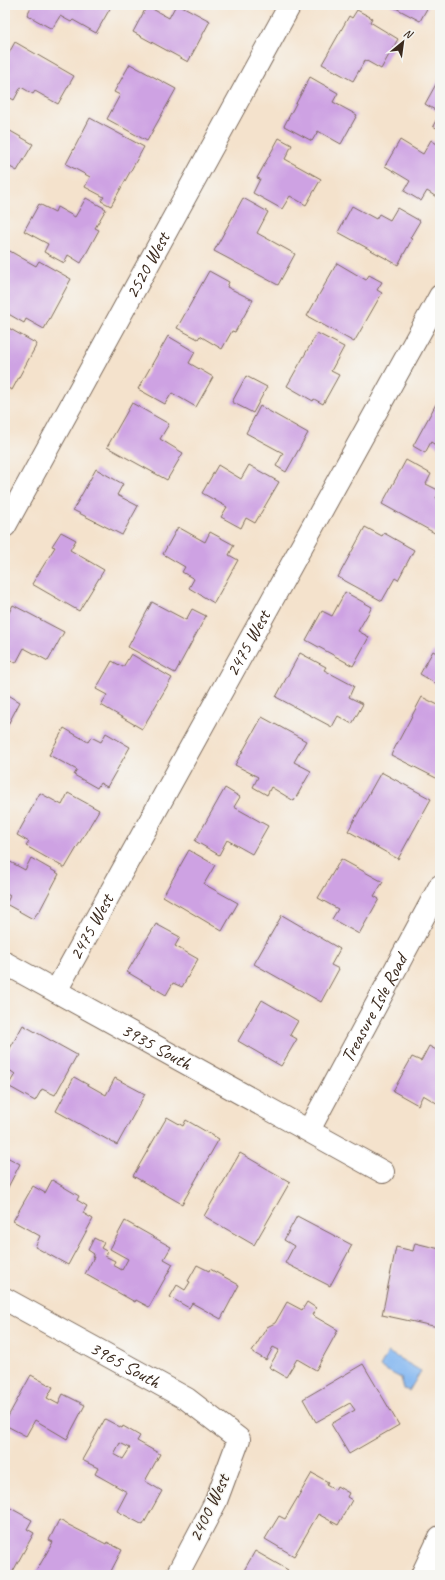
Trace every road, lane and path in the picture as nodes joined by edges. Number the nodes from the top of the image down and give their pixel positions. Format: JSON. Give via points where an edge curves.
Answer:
{"nodes":[{"id":1,"x":290,"y":5,"type":"edge"},
{"id":2,"x":440,"y":296,"type":"edge"},
{"id":3,"x":5,"y":526,"type":"edge"},
{"id":4,"x":440,"y":886,"type":"edge"},
{"id":5,"x":5,"y":963,"type":"edge"},
{"id":6,"x":56,"y":991,"type":"junction"},
{"id":7,"x":309,"y":1130,"type":"junction"},
{"id":8,"x":383,"y":1172,"type":"dead end"},
{"id":9,"x":5,"y":1299,"type":"edge"},
{"id":10,"x":239,"y":1439,"type":"joint"},
{"id":11,"x":440,"y":1537,"type":"edge"},
{"id":12,"x":176,"y":1575,"type":"edge"},
{"id":13,"x":422,"y":1575,"type":"edge"}],
"edges":[{"from":1,"to":3,"type":"main road","name":"2520 West"},
{"from":2,"to":6,"type":"main road","name":"2475 West"},
{"from":4,"to":7,"type":"main road","name":"Treasure Isle Road"},
{"from":5,"to":6,"type":"main road","name":"3935 South"},
{"from":6,"to":7,"type":"main road","name":"3935 South"},
{"from":7,"to":8,"type":"main road","name":"3935 South"},
{"from":9,"to":10,"type":"main road","name":"3965 South","via":[[187,1399]]},
{"from":10,"to":12,"type":"main road","name":"2400 West","via":[[216,1501]]},
{"from":11,"to":13,"type":"main road"}]}
